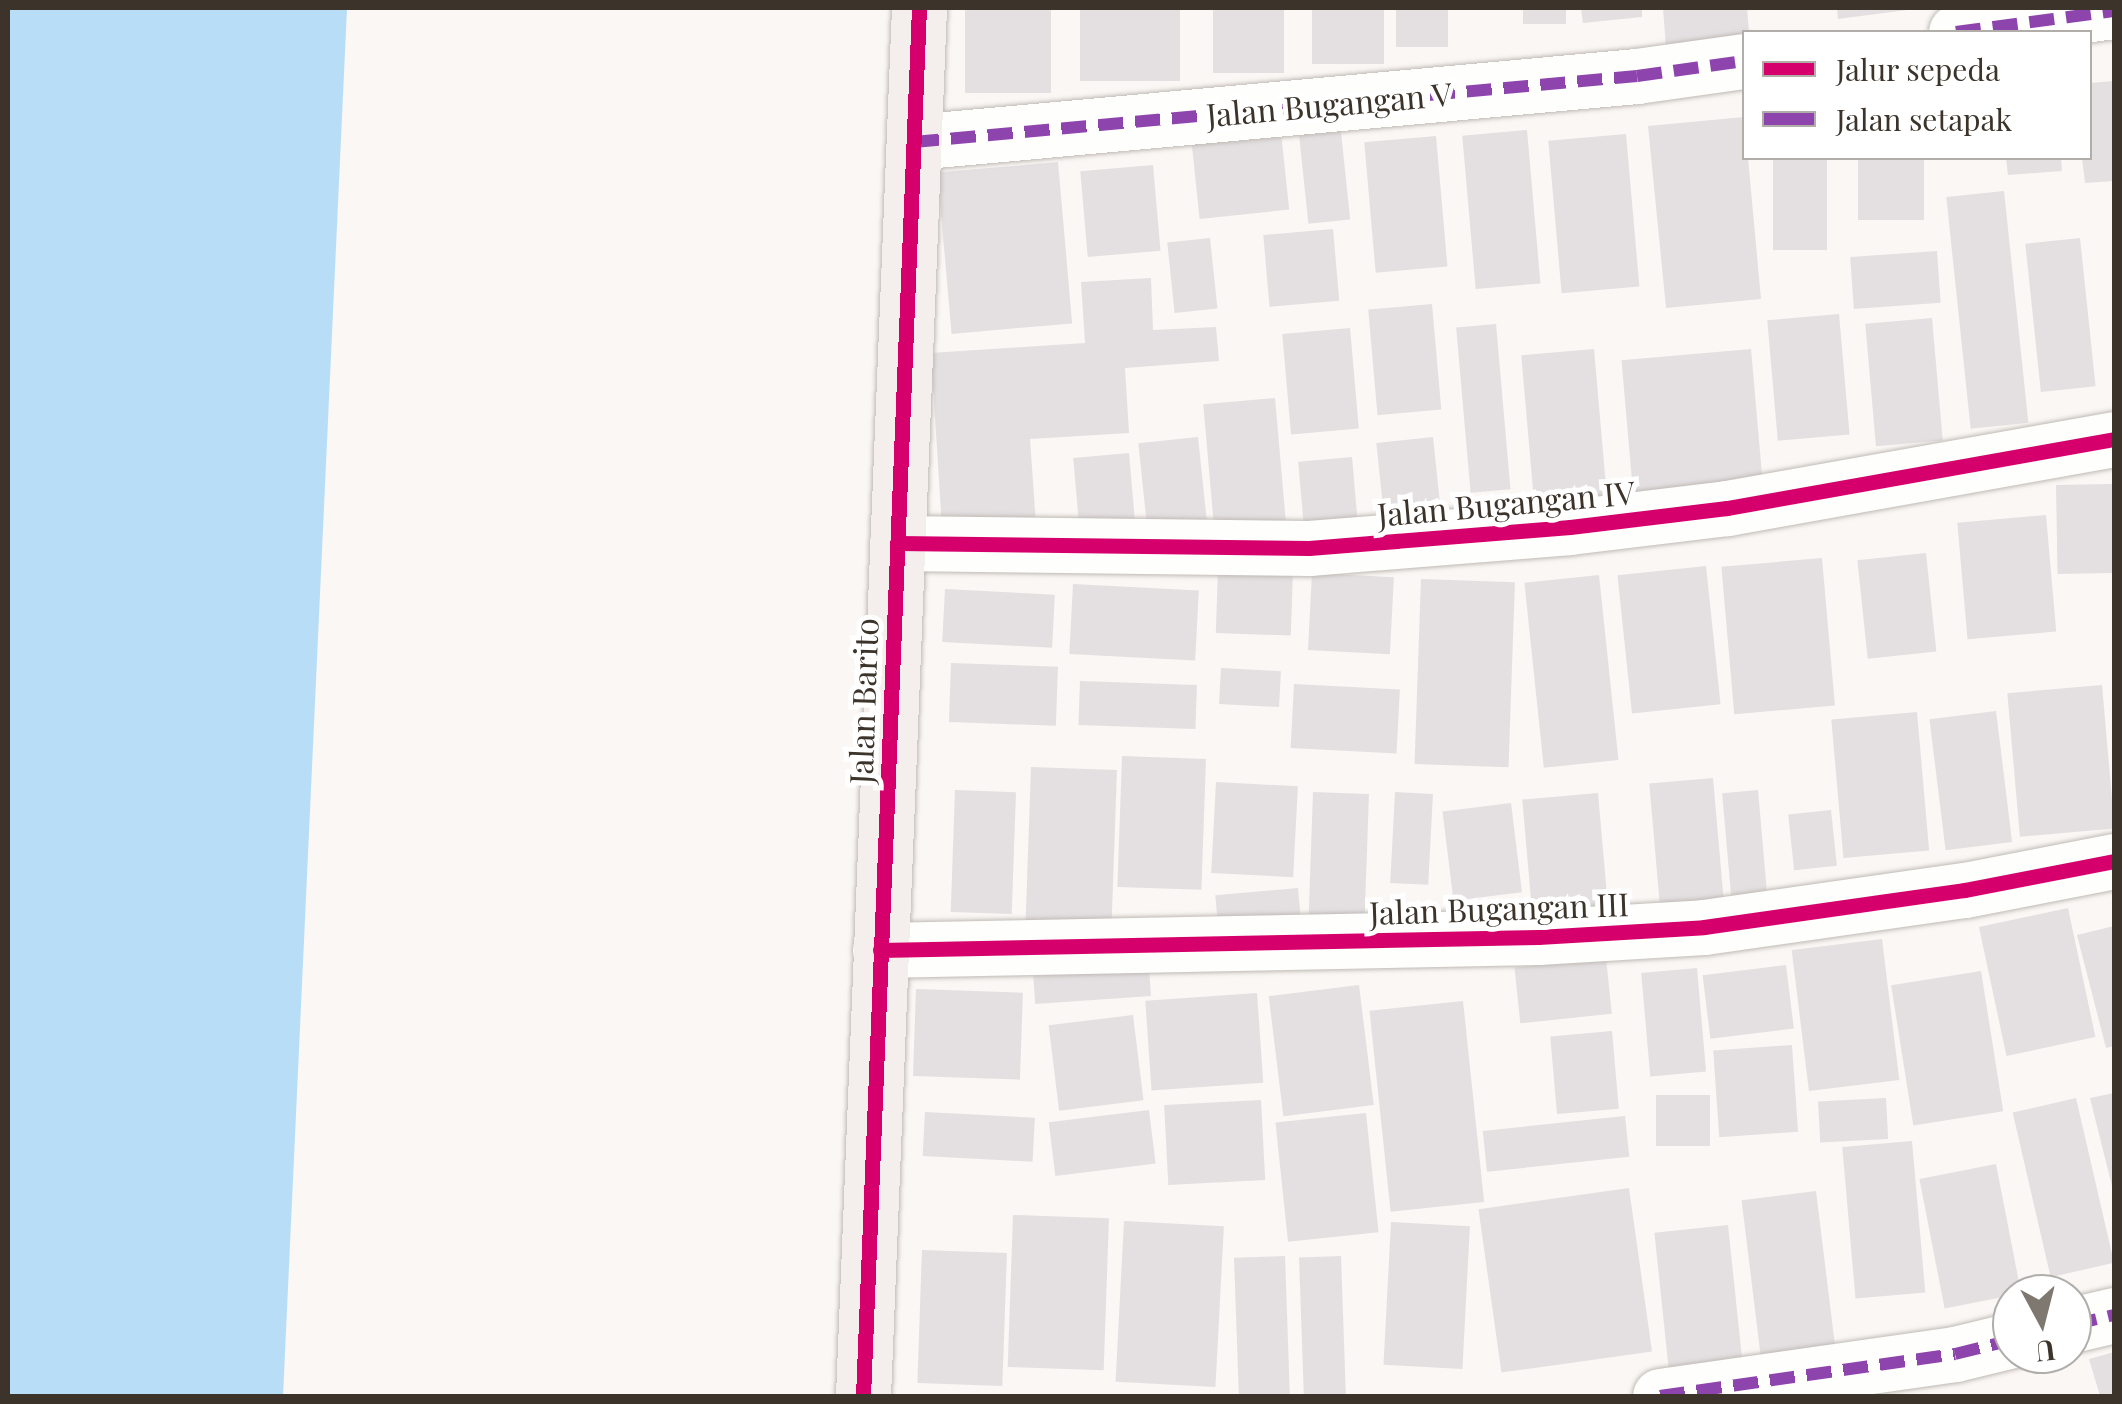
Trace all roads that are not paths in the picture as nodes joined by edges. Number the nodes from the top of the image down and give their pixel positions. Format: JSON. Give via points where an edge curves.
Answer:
{"nodes":[{"id":1,"x":919,"y":8,"type":"edge"},
{"id":2,"x":2114,"y":11,"type":"edge"},
{"id":3,"x":1971,"y":30,"type":"edge"},
{"id":4,"x":1742,"y":61,"type":"edge"},
{"id":5,"x":914,"y":142,"type":"junction"},
{"id":6,"x":2114,"y":439,"type":"edge"},
{"id":7,"x":896,"y":543,"type":"junction"},
{"id":8,"x":2114,"y":862,"type":"edge"},
{"id":9,"x":880,"y":950,"type":"junction"},
{"id":10,"x":1992,"y":1345,"type":"edge"},
{"id":11,"x":864,"y":1396,"type":"edge"},
{"id":12,"x":1660,"y":1396,"type":"edge"}],
"edges":[{"from":1,"to":5,"type":"street","name":"Jalan Barito"},
{"from":2,"to":3,"type":"street"},
{"from":4,"to":5,"type":"street","name":"Jalan Bugangan V"},
{"from":5,"to":7,"type":"street","name":"Jalan Barito"},
{"from":6,"to":7,"type":"street","name":"Jalan Bugangan IV","via":[[1727,508],[1570,527],[1309,548]]},
{"from":7,"to":9,"type":"street","name":"Jalan Barito"},
{"from":8,"to":9,"type":"street","name":"Jalan Bugangan III","via":[[1704,927],[1538,937]]},
{"from":9,"to":11,"type":"street","name":"Jalan Barito"},
{"from":10,"to":12,"type":"street"}]}
